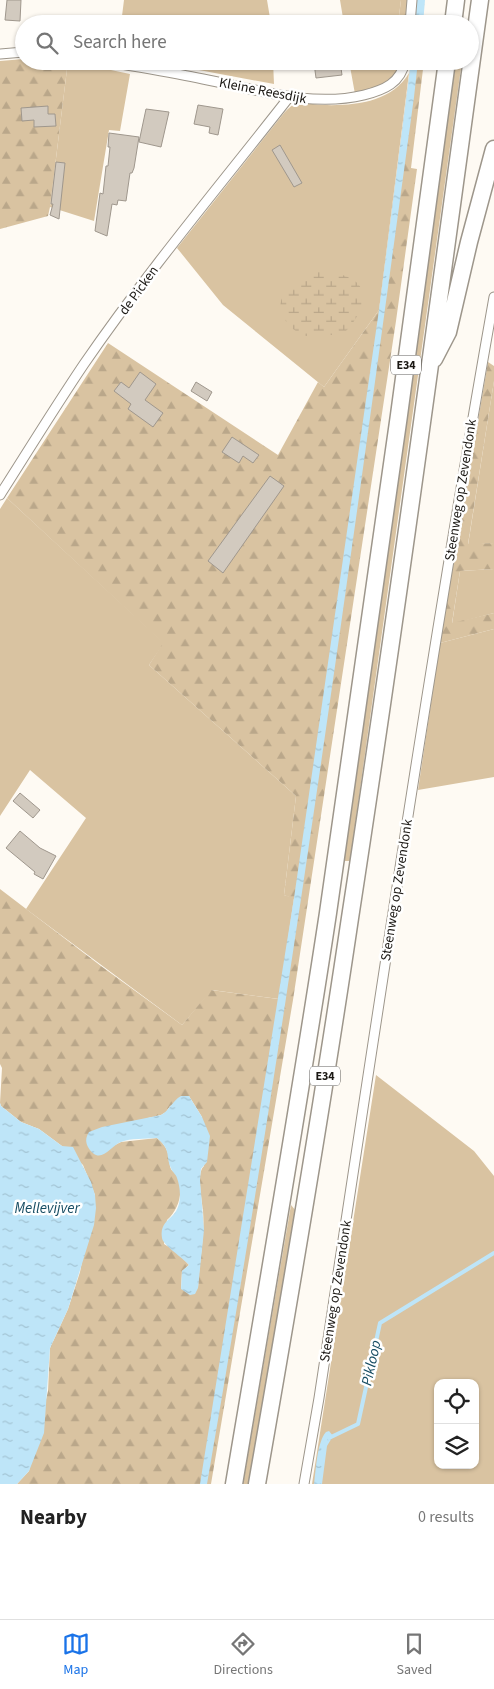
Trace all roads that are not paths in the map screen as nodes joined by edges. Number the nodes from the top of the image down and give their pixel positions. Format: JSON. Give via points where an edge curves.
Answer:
{"nodes":[{"id":1,"x":412,"y":0,"type":"edge"},
{"id":2,"x":456,"y":0,"type":"edge"},
{"id":3,"x":480,"y":0,"type":"edge"},
{"id":4,"x":411,"y":15,"type":"edge"},
{"id":5,"x":454,"y":15,"type":"edge"},
{"id":6,"x":478,"y":15,"type":"edge"},
{"id":7,"x":15,"y":53,"type":"edge"},
{"id":8,"x":0,"y":54,"type":"edge"},
{"id":9,"x":153,"y":70,"type":"edge"},
{"id":10,"x":402,"y":70,"type":"edge"},
{"id":11,"x":447,"y":70,"type":"edge"},
{"id":12,"x":470,"y":70,"type":"edge"},
{"id":13,"x":290,"y":96,"type":"junction"},
{"id":14,"x":494,"y":150,"type":"edge"},
{"id":15,"x":494,"y":297,"type":"edge"},
{"id":16,"x":430,"y":365,"type":"junction"},
{"id":17,"x":0,"y":495,"type":"edge"},
{"id":18,"x":234,"y":1484,"type":"edge"},
{"id":19,"x":257,"y":1484,"type":"edge"},
{"id":20,"x":304,"y":1484,"type":"edge"}],
"edges":[{"from":1,"to":4,"type":"street"},
{"from":2,"to":5,"type":"highway"},
{"from":3,"to":6,"type":"highway","number":"E34"},
{"from":7,"to":8,"type":"street"},
{"from":9,"to":13,"type":"street","name":"Kleine Reesdijk"},
{"from":10,"to":13,"type":"street","name":"Kleine Reesdijk","via":[[398,79],[380,92],[349,99]]},
{"from":11,"to":18,"type":"highway","number":"E34","via":[[327,915]]},
{"from":12,"to":16,"type":"highway","number":"E34"},
{"from":13,"to":17,"type":"street","name":"de Picken","via":[[110,328]]},
{"from":14,"to":16,"type":"highway","via":[[448,332]]},
{"from":15,"to":20,"type":"street","name":"Steenweg op Zevendonk","via":[[414,775]]},
{"from":16,"to":19,"type":"highway","number":"E34","via":[[349,927],[300,1240]]}]}
